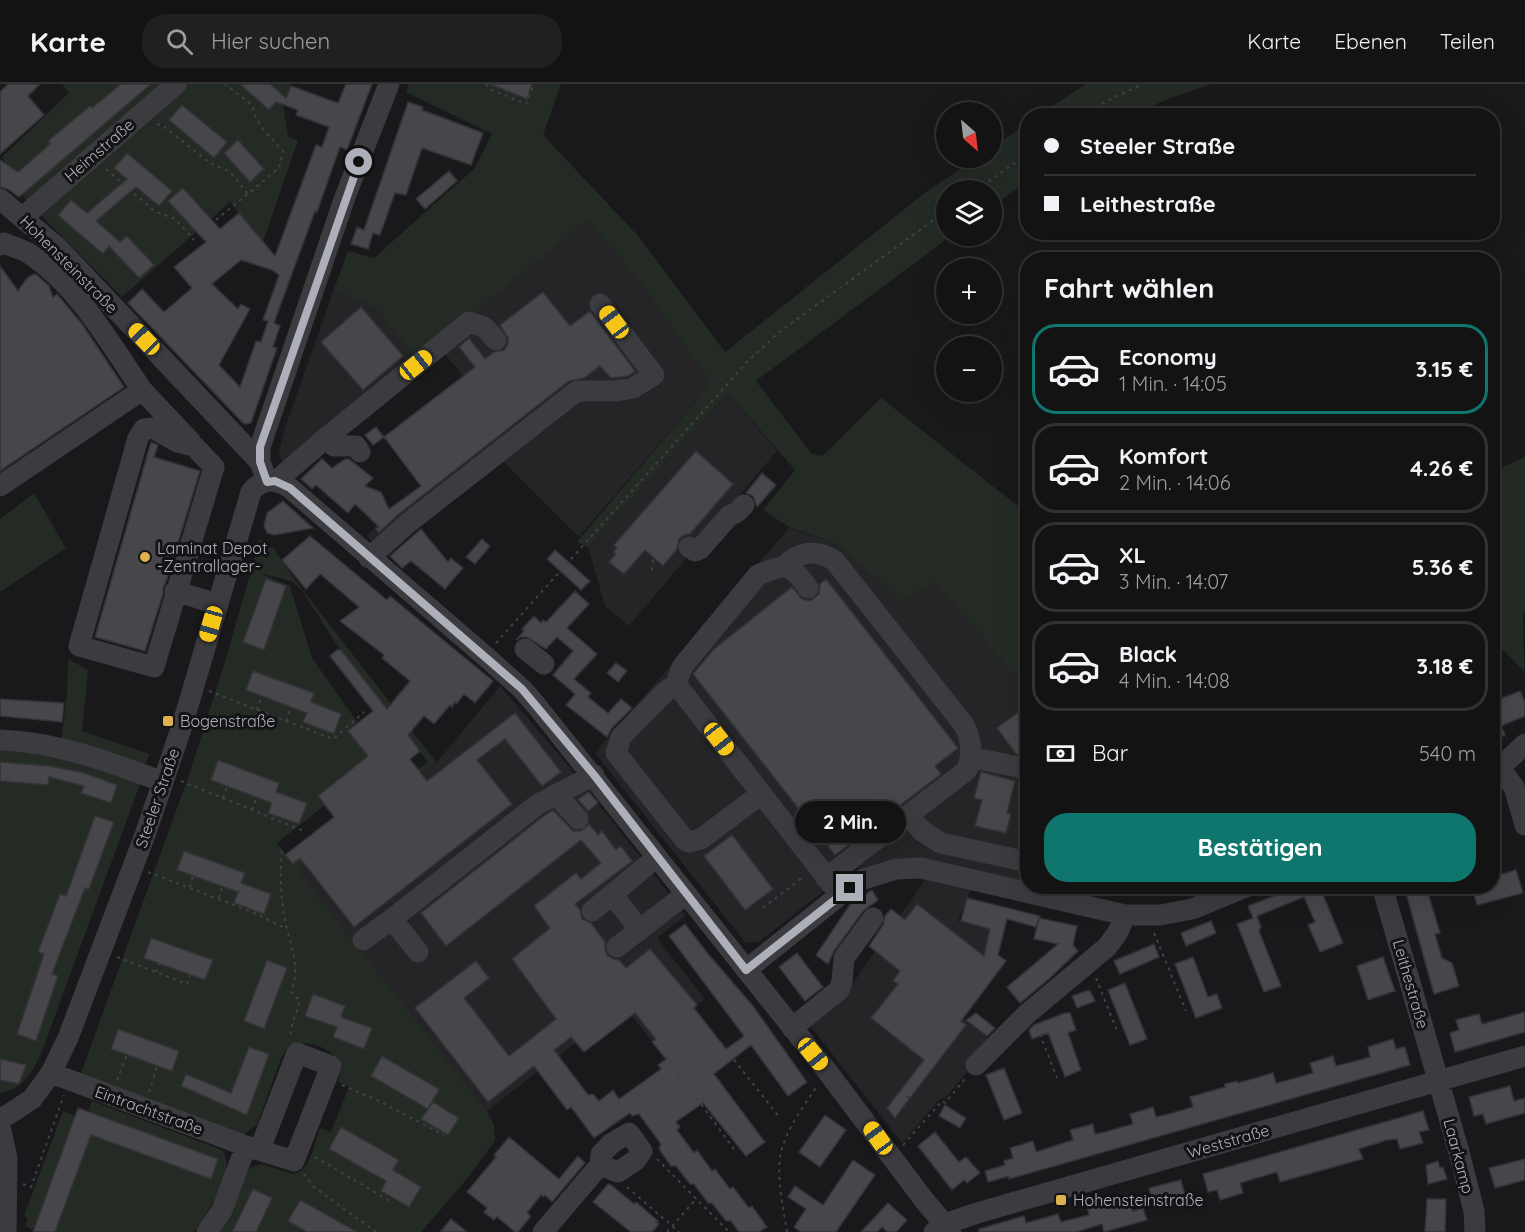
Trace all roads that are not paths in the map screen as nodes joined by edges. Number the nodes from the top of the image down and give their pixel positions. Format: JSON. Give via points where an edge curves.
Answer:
{"nodes":[{"id":1,"x":176,"y":84,"type":"edge"},
{"id":2,"x":389,"y":84,"type":"edge"},
{"id":3,"x":0,"y":199,"type":"edge"},
{"id":4,"x":22,"y":217,"type":"junction"},
{"id":5,"x":0,"y":245,"type":"edge"},
{"id":6,"x":600,"y":304,"type":"dead end"},
{"id":7,"x":496,"y":340,"type":"dead end"},
{"id":8,"x":142,"y":390,"type":"junction"},
{"id":9,"x":327,"y":437,"type":"junction"},
{"id":10,"x":194,"y":446,"type":"junction"},
{"id":11,"x":360,"y":452,"type":"dead end"},
{"id":12,"x":260,"y":462,"type":"junction"},
{"id":13,"x":273,"y":482,"type":"junction"},
{"id":14,"x":0,"y":486,"type":"edge"},
{"id":15,"x":744,"y":505,"type":"dead end"},
{"id":16,"x":689,"y":547,"type":"dead end"},
{"id":17,"x":369,"y":558,"type":"junction"},
{"id":18,"x":784,"y":567,"type":"junction"},
{"id":19,"x":808,"y":588,"type":"dead end"},
{"id":20,"x":176,"y":591,"type":"junction"},
{"id":21,"x":217,"y":604,"type":"junction"},
{"id":22,"x":525,"y":649,"type":"dead end"},
{"id":23,"x":544,"y":664,"type":"dead end"},
{"id":24,"x":676,"y":684,"type":"junction"},
{"id":25,"x":0,"y":740,"type":"edge"},
{"id":26,"x":1525,"y":744,"type":"edge"},
{"id":27,"x":970,"y":757,"type":"junction"},
{"id":28,"x":1020,"y":766,"type":"edge"},
{"id":29,"x":1500,"y":768,"type":"edge"},
{"id":30,"x":594,"y":775,"type":"junction"},
{"id":31,"x":1500,"y":775,"type":"edge"},
{"id":32,"x":164,"y":778,"type":"junction"},
{"id":33,"x":556,"y":794,"type":"junction"},
{"id":34,"x":761,"y":794,"type":"junction"},
{"id":35,"x":908,"y":815,"type":"junction"},
{"id":36,"x":578,"y":819,"type":"dead end"},
{"id":37,"x":1525,"y":825,"type":"edge"},
{"id":38,"x":657,"y":857,"type":"junction"},
{"id":39,"x":1020,"y":860,"type":"edge"},
{"id":40,"x":822,"y":872,"type":"junction"},
{"id":41,"x":1020,"y":891,"type":"edge"},
{"id":42,"x":612,"y":894,"type":"junction"},
{"id":43,"x":686,"y":894,"type":"junction"},
{"id":44,"x":1034,"y":894,"type":"edge"},
{"id":45,"x":1229,"y":894,"type":"edge"},
{"id":46,"x":1384,"y":894,"type":"edge"},
{"id":47,"x":840,"y":895,"type":"junction"},
{"id":48,"x":592,"y":911,"type":"dead end"},
{"id":49,"x":1125,"y":915,"type":"junction"},
{"id":50,"x":873,"y":918,"type":"dead end"},
{"id":51,"x":392,"y":919,"type":"junction"},
{"id":52,"x":640,"y":930,"type":"junction"},
{"id":53,"x":363,"y":940,"type":"dead end"},
{"id":54,"x":617,"y":947,"type":"dead end"},
{"id":55,"x":418,"y":952,"type":"dead end"},
{"id":56,"x":746,"y":970,"type":"junction"},
{"id":57,"x":792,"y":1028,"type":"junction"},
{"id":58,"x":1525,"y":1056,"type":"edge"},
{"id":59,"x":976,"y":1065,"type":"road end"},
{"id":60,"x":60,"y":1077,"type":"junction"},
{"id":61,"x":1439,"y":1081,"type":"junction"},
{"id":62,"x":0,"y":1120,"type":"edge"},
{"id":63,"x":0,"y":1126,"type":"edge"},
{"id":64,"x":253,"y":1148,"type":"junction"},
{"id":65,"x":642,"y":1151,"type":"road end"},
{"id":66,"x":943,"y":1229,"type":"edge"},
{"id":67,"x":6,"y":1232,"type":"edge"},
{"id":68,"x":207,"y":1232,"type":"edge"},
{"id":69,"x":543,"y":1232,"type":"edge"},
{"id":70,"x":1475,"y":1232,"type":"edge"}],
"edges":[{"from":1,"to":4,"type":"street","name":"Heimstraße"},
{"from":2,"to":12,"type":"street","via":[[345,197],[267,425]]},
{"from":3,"to":4,"type":"street","name":"Hohensteinstraße"},
{"from":4,"to":12,"type":"street","name":"Hohensteinstraße","via":[[58,248]]},
{"from":5,"to":8,"type":"street","via":[[4,243],[29,254],[62,281],[88,310]]},
{"from":6,"to":17,"type":"street","via":[[654,375],[633,388],[577,391]]},
{"from":7,"to":9,"type":"street","name":"Steeler Straße","via":[[484,327],[469,322]]},
{"from":8,"to":10,"type":"street"},
{"from":8,"to":14,"type":"street"},
{"from":9,"to":11,"type":"street","via":[[334,446],[356,447]]},
{"from":9,"to":13,"type":"street","name":"Steeler Straße"},
{"from":10,"to":20,"type":"street","via":[[214,467]]},
{"from":10,"to":20,"type":"street","via":[[177,442],[153,428],[144,429],[138,438],[80,646],[154,667]]},
{"from":12,"to":13,"type":"street"},
{"from":13,"to":17,"type":"street","via":[[290,488]]},
{"from":13,"to":21,"type":"street","name":"Steeler Straße","via":[[251,492]]},
{"from":15,"to":16,"type":"street","via":[[700,549]]},
{"from":17,"to":30,"type":"street","via":[[522,689]]},
{"from":18,"to":19,"type":"street","via":[[795,571]]},
{"from":18,"to":24,"type":"street","via":[[758,575],[682,667]]},
{"from":18,"to":27,"type":"street","via":[[792,558],[809,552],[835,561],[964,725]]},
{"from":20,"to":21,"type":"street"},
{"from":21,"to":32,"type":"street","name":"Steeler Straße"},
{"from":22,"to":23,"type":"street"},
{"from":24,"to":34,"type":"street"},
{"from":24,"to":34,"type":"street","via":[[621,737],[616,753],[689,842],[701,840]]},
{"from":25,"to":32,"type":"street","via":[[67,749]]},
{"from":26,"to":29,"type":"street"},
{"from":27,"to":28,"type":"street"},
{"from":27,"to":35,"type":"street","via":[[967,770]]},
{"from":30,"to":33,"type":"street"},
{"from":30,"to":38,"type":"street"},
{"from":31,"to":37,"type":"street","via":[[1514,787]]},
{"from":32,"to":60,"type":"street","name":"Steeler Straße","via":[[68,1038]]},
{"from":33,"to":36,"type":"street"},
{"from":33,"to":51,"type":"street"},
{"from":34,"to":40,"type":"street"},
{"from":35,"to":39,"type":"street","via":[[922,831],[941,843]]},
{"from":35,"to":40,"type":"street"},
{"from":38,"to":42,"type":"street"},
{"from":38,"to":43,"type":"street"},
{"from":40,"to":47,"type":"street"},
{"from":41,"to":47,"type":"street","via":[[921,868],[896,869],[861,880]]},
{"from":42,"to":48,"type":"street"},
{"from":42,"to":52,"type":"street"},
{"from":43,"to":52,"type":"street"},
{"from":43,"to":56,"type":"street"},
{"from":44,"to":49,"type":"street"},
{"from":45,"to":49,"type":"street","via":[[1192,909]]},
{"from":46,"to":61,"type":"street","name":"Leithestraße"},
{"from":47,"to":56,"type":"street"},
{"from":49,"to":59,"type":"street","via":[[1107,947],[1029,1012]]},
{"from":50,"to":57,"type":"street","via":[[844,958],[838,990]]},
{"from":51,"to":53,"type":"street"},
{"from":51,"to":55,"type":"street"},
{"from":52,"to":54,"type":"street"},
{"from":56,"to":57,"type":"street"},
{"from":57,"to":66,"type":"street"},
{"from":58,"to":61,"type":"street","name":"Weststraße"},
{"from":60,"to":62,"type":"street","name":"Steeler Straße"},
{"from":60,"to":64,"type":"street","name":"Eintrachtstraße"},
{"from":61,"to":66,"type":"street","name":"Weststraße","via":[[977,1212]]},
{"from":61,"to":70,"type":"street","name":"Laarkamp","via":[[1474,1211]]},
{"from":63,"to":67,"type":"street","via":[[7,1158]]},
{"from":64,"to":64,"type":"street","name":"Eintrachtstraße","via":[[297,1053],[331,1066],[296,1154]]},
{"from":64,"to":68,"type":"street"},
{"from":65,"to":69,"type":"street","via":[[629,1132],[601,1154],[609,1169]]}]}
